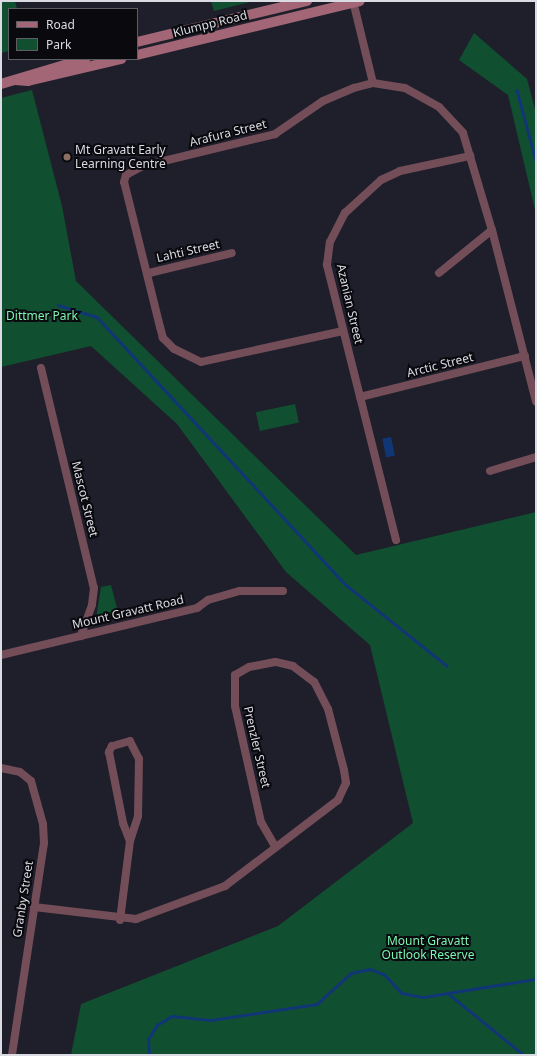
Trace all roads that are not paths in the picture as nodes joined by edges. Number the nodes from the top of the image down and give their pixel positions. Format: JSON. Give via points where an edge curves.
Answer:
{"nodes":[{"id":1,"x":307,"y":1,"type":"edge"},
{"id":2,"x":355,"y":2,"type":"edge"},
{"id":3,"x":138,"y":42,"type":"edge"},
{"id":4,"x":138,"y":55,"type":"edge"},
{"id":5,"x":81,"y":60,"type":"edge"},
{"id":6,"x":117,"y":60,"type":"edge"},
{"id":7,"x":15,"y":80,"type":"junction"},
{"id":8,"x":373,"y":83,"type":"junction"},
{"id":9,"x":1,"y":84,"type":"edge"},
{"id":10,"x":470,"y":156,"type":"junction"},
{"id":11,"x":492,"y":230,"type":"junction"},
{"id":12,"x":232,"y":253,"type":"dead end"},
{"id":13,"x":149,"y":273,"type":"junction"},
{"id":14,"x":440,"y":273,"type":"dead end"},
{"id":15,"x":343,"y":331,"type":"junction"},
{"id":16,"x":525,"y":356,"type":"junction"},
{"id":17,"x":41,"y":368,"type":"dead end"},
{"id":18,"x":360,"y":398,"type":"junction"},
{"id":19,"x":536,"y":401,"type":"edge"},
{"id":20,"x":536,"y":457,"type":"edge"},
{"id":21,"x":490,"y":471,"type":"dead end"},
{"id":22,"x":396,"y":540,"type":"dead end"},
{"id":23,"x":283,"y":591,"type":"dead end"},
{"id":24,"x":81,"y":636,"type":"junction"},
{"id":25,"x":1,"y":655,"type":"edge"},
{"id":26,"x":1,"y":768,"type":"edge"},
{"id":27,"x":130,"y":841,"type":"junction"},
{"id":28,"x":275,"y":846,"type":"junction"},
{"id":29,"x":34,"y":907,"type":"junction"},
{"id":30,"x":120,"y":920,"type":"junction"},
{"id":31,"x":12,"y":1055,"type":"edge"}],
"edges":[{"from":1,"to":3,"type":"main road","name":"Klumpp Road"},
{"from":2,"to":4,"type":"main road","name":"Klumpp Road"},
{"from":2,"to":8,"type":"street"},
{"from":5,"to":7,"type":"main road","via":[[27,74]]},
{"from":6,"to":7,"type":"main road","via":[[28,82]]},
{"from":7,"to":9,"type":"main road"},
{"from":8,"to":10,"type":"street","name":"Arafura Street","via":[[405,88],[438,107],[463,133]]},
{"from":8,"to":13,"type":"street","name":"Arafura Street","via":[[337,93],[275,134],[143,166],[126,175],[124,182]]},
{"from":10,"to":11,"type":"street","name":"Arafura Street"},
{"from":10,"to":15,"type":"street","name":"Azanian Street","via":[[400,172],[381,180],[345,213],[330,242],[327,265]]},
{"from":11,"to":14,"type":"street"},
{"from":11,"to":16,"type":"street","name":"Arafura Street"},
{"from":12,"to":13,"type":"street","name":"Lahti Street"},
{"from":13,"to":15,"type":"street","name":"Arafura Street","via":[[163,338],[186,357],[201,362]]},
{"from":15,"to":18,"type":"street","name":"Azanian Street"},
{"from":16,"to":18,"type":"street","name":"Arctic Street"},
{"from":16,"to":19,"type":"street","name":"Arafura Street"},
{"from":17,"to":24,"type":"street","name":"Mascot Street","via":[[94,588],[92,605]]},
{"from":18,"to":22,"type":"street","name":"Azanian Street"},
{"from":20,"to":21,"type":"street"},
{"from":23,"to":24,"type":"street","name":"Mount Gravatt Road","via":[[240,591],[208,600],[197,608]]},
{"from":24,"to":25,"type":"street","name":"Mount Gravatt Road"},
{"from":26,"to":29,"type":"street","name":"Granby Street","via":[[20,772],[30,782],[43,824],[44,844]]},
{"from":27,"to":27,"type":"street","via":[[123,823],[109,752],[112,746],[130,742],[139,759],[138,816]]},
{"from":27,"to":30,"type":"street"},
{"from":28,"to":28,"type":"street","name":"Prenzler Street","via":[[338,800],[346,783],[328,709],[314,682],[293,666],[275,662],[249,667],[235,675],[235,706],[262,822]]},
{"from":28,"to":30,"type":"street","name":"Prenzler Street","via":[[225,886],[136,919]]},
{"from":29,"to":30,"type":"street","name":"Prenzler Street"},
{"from":29,"to":31,"type":"street","name":"Granby Street"}]}
